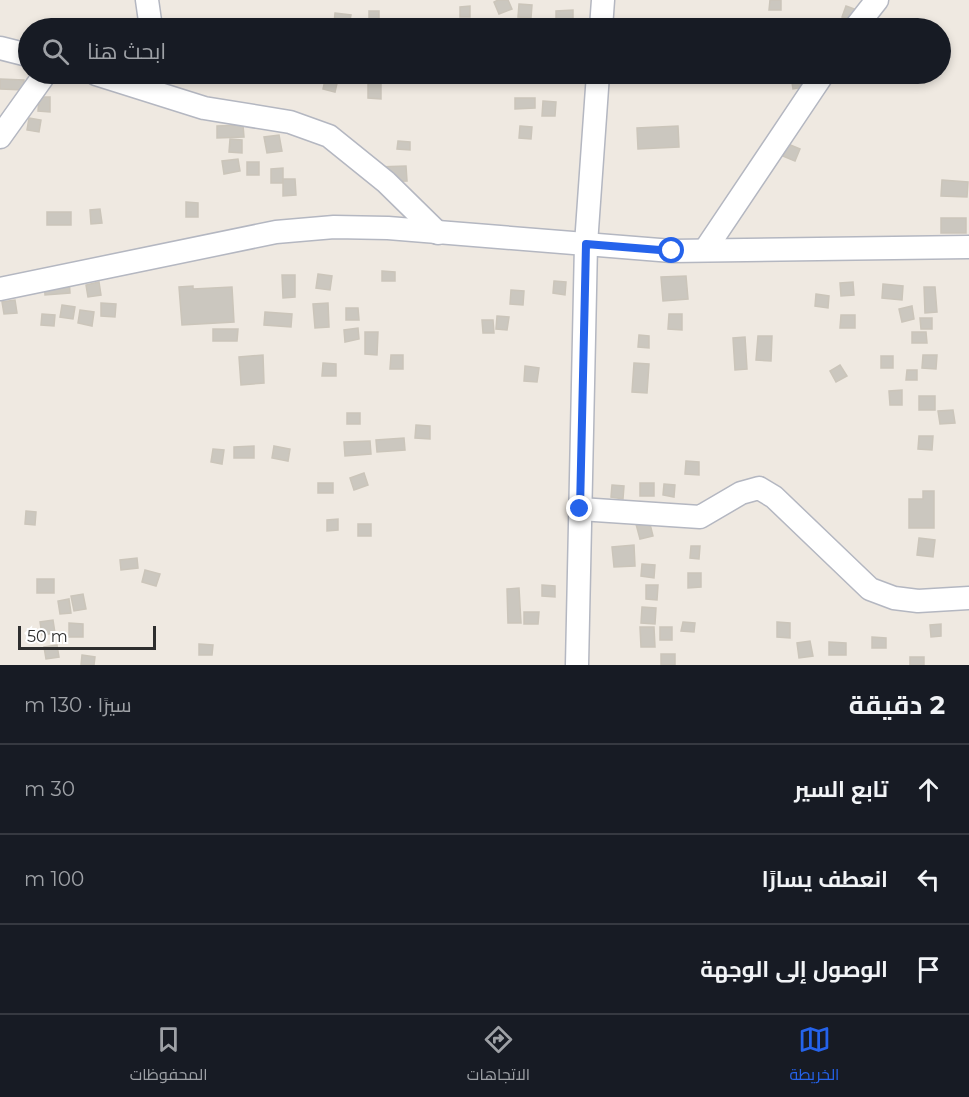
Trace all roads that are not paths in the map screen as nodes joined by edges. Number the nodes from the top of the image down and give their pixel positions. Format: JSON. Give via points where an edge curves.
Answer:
{"nodes":[{"id":1,"x":147,"y":0,"type":"edge"},
{"id":2,"x":603,"y":0,"type":"edge"},
{"id":3,"x":877,"y":0,"type":"edge"},
{"id":4,"x":150,"y":18,"type":"edge"},
{"id":5,"x":602,"y":18,"type":"edge"},
{"id":6,"x":863,"y":18,"type":"edge"},
{"id":7,"x":0,"y":48,"type":"edge"},
{"id":8,"x":18,"y":52,"type":"edge"},
{"id":9,"x":38,"y":84,"type":"edge"},
{"id":10,"x":161,"y":84,"type":"edge"},
{"id":11,"x":597,"y":84,"type":"edge"},
{"id":12,"x":816,"y":84,"type":"edge"},
{"id":13,"x":0,"y":137,"type":"edge"},
{"id":14,"x":438,"y":232,"type":"junction"},
{"id":15,"x":586,"y":244,"type":"junction"},
{"id":16,"x":969,"y":247,"type":"edge"},
{"id":17,"x":705,"y":250,"type":"junction"},
{"id":18,"x":0,"y":289,"type":"edge"},
{"id":19,"x":580,"y":509,"type":"junction"},
{"id":20,"x":969,"y":598,"type":"edge"},
{"id":21,"x":577,"y":665,"type":"edge"}],
"edges":[{"from":1,"to":4,"type":"street"},
{"from":2,"to":5,"type":"street"},
{"from":3,"to":6,"type":"street"},
{"from":7,"to":8,"type":"street"},
{"from":9,"to":13,"type":"street"},
{"from":10,"to":14,"type":"street","via":[[204,108],[290,122],[329,136],[386,182]]},
{"from":11,"to":15,"type":"street"},
{"from":12,"to":17,"type":"street"},
{"from":14,"to":15,"type":"street"},
{"from":14,"to":18,"type":"street","via":[[334,227],[276,232]]},
{"from":15,"to":17,"type":"street"},
{"from":15,"to":19,"type":"street"},
{"from":16,"to":17,"type":"street"},
{"from":19,"to":20,"type":"street","via":[[700,517],[741,493],[759,488],[774,496],[870,589],[918,602]]},
{"from":19,"to":21,"type":"street"}]}
